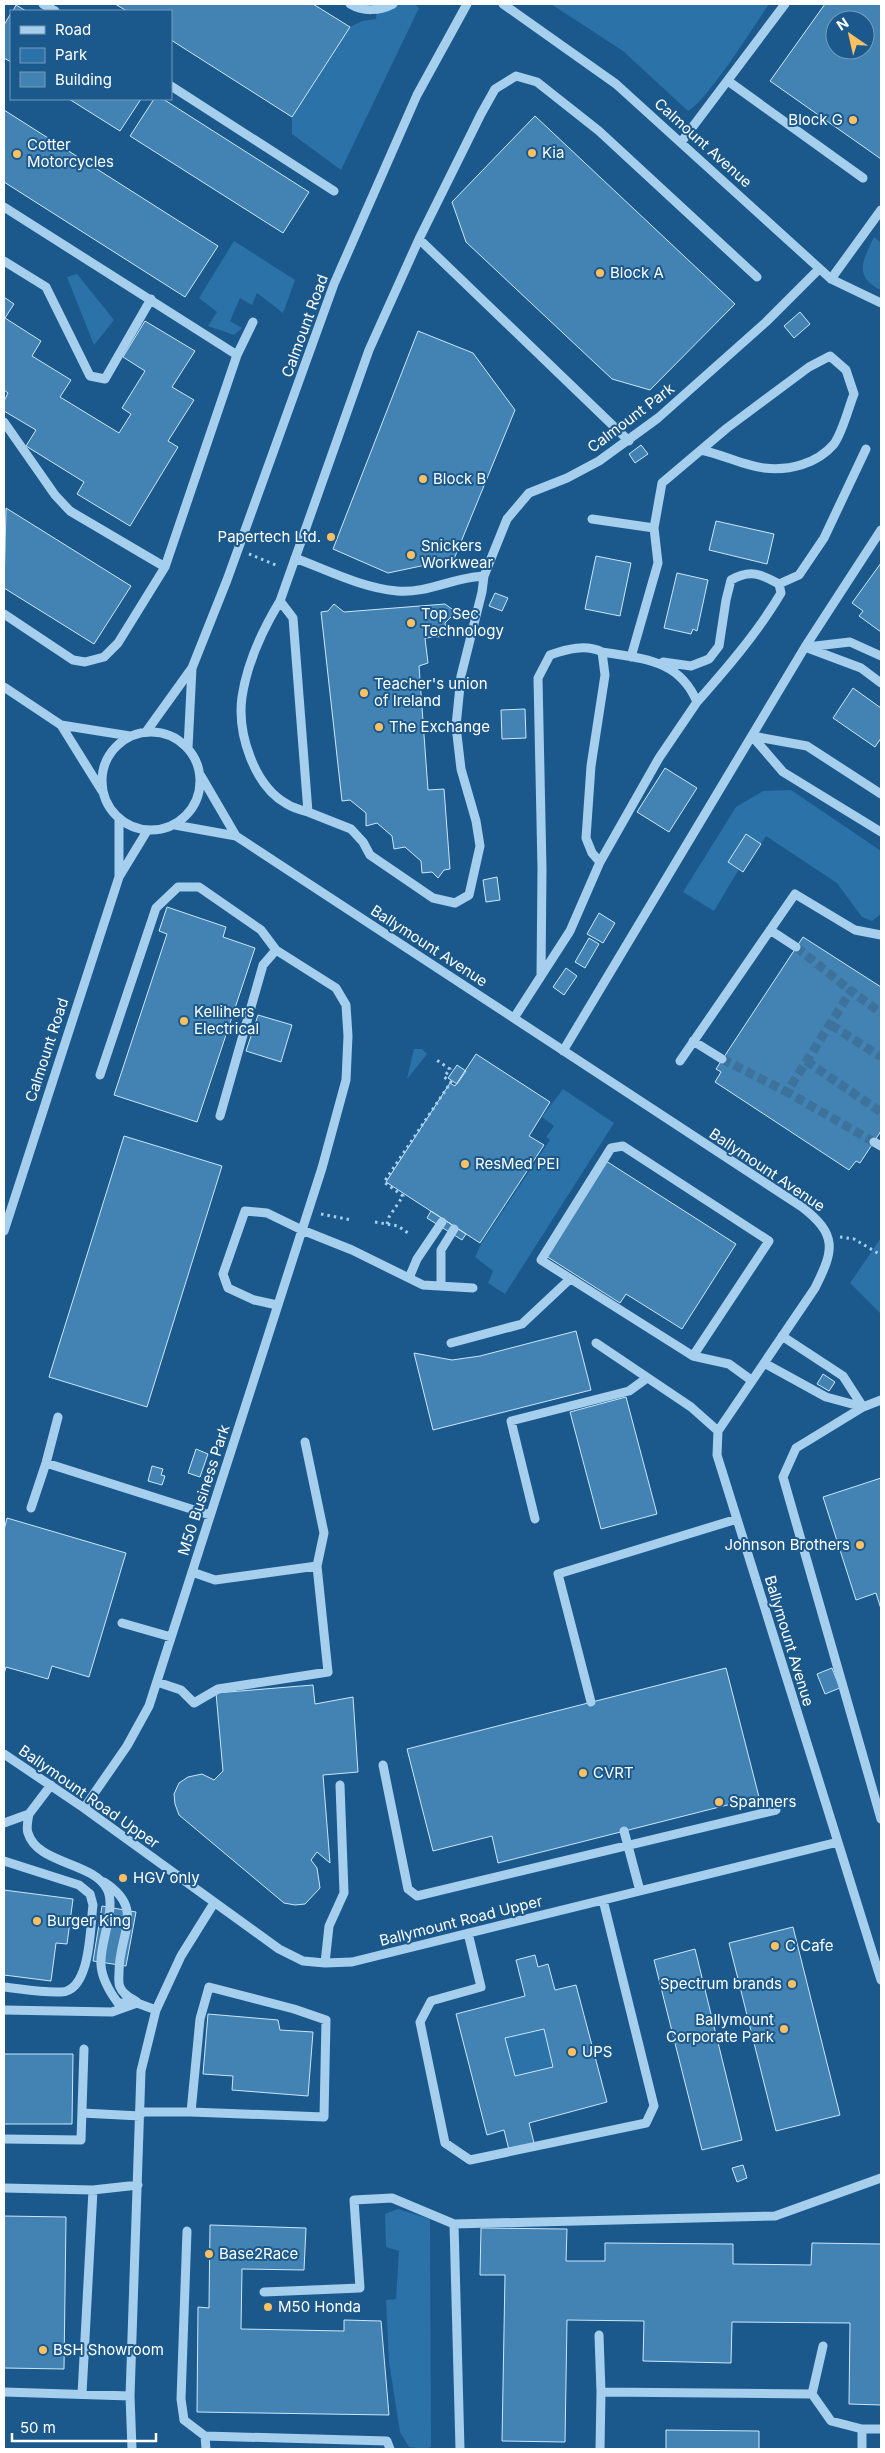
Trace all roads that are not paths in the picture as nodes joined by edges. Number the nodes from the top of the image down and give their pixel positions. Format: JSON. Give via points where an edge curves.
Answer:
{"nodes":[{"id":1,"x":350,"y":4,"type":"edge"},
{"id":2,"x":393,"y":4,"type":"edge"},
{"id":3,"x":467,"y":4,"type":"edge"},
{"id":4,"x":503,"y":4,"type":"edge"},
{"id":5,"x":785,"y":4,"type":"edge"},
{"id":6,"x":728,"y":81,"type":"junction"},
{"id":7,"x":172,"y":87,"type":"edge"},
{"id":8,"x":682,"y":141,"type":"junction"},
{"id":9,"x":862,"y":178,"type":"dead end"},
{"id":10,"x":334,"y":191,"type":"dead end"},
{"id":11,"x":4,"y":207,"type":"edge"},
{"id":12,"x":881,"y":210,"type":"edge"},
{"id":13,"x":419,"y":239,"type":"junction"},
{"id":14,"x":4,"y":261,"type":"edge"},
{"id":15,"x":820,"y":269,"type":"junction"},
{"id":16,"x":757,"y":277,"type":"dead end"},
{"id":17,"x":831,"y":279,"type":"junction"},
{"id":18,"x":151,"y":299,"type":"junction"},
{"id":19,"x":881,"y":303,"type":"edge"},
{"id":20,"x":253,"y":322,"type":"dead end"},
{"id":21,"x":237,"y":355,"type":"junction"},
{"id":22,"x":4,"y":422,"type":"edge"},
{"id":23,"x":628,"y":441,"type":"junction"},
{"id":24,"x":866,"y":449,"type":"dead end"},
{"id":25,"x":701,"y":450,"type":"junction"},
{"id":26,"x":592,"y":519,"type":"dead end"},
{"id":27,"x":654,"y":528,"type":"junction"},
{"id":28,"x":881,"y":530,"type":"edge"},
{"id":29,"x":295,"y":558,"type":"junction"},
{"id":30,"x":165,"y":567,"type":"junction"},
{"id":31,"x":484,"y":576,"type":"junction"},
{"id":32,"x":779,"y":584,"type":"junction"},
{"id":33,"x":280,"y":601,"type":"junction"},
{"id":34,"x":4,"y":614,"type":"edge"},
{"id":35,"x":805,"y":647,"type":"junction"},
{"id":36,"x":602,"y":652,"type":"junction"},
{"id":37,"x":881,"y":656,"type":"edge"},
{"id":38,"x":631,"y":657,"type":"junction"},
{"id":39,"x":660,"y":662,"type":"junction"},
{"id":40,"x":192,"y":668,"type":"junction"},
{"id":41,"x":881,"y":683,"type":"edge"},
{"id":42,"x":4,"y":687,"type":"edge"},
{"id":43,"x":697,"y":702,"type":"junction"},
{"id":44,"x":61,"y":725,"type":"junction"},
{"id":45,"x":146,"y":732,"type":"junction"},
{"id":46,"x":130,"y":736,"type":"junction"},
{"id":47,"x":752,"y":736,"type":"junction"},
{"id":48,"x":188,"y":748,"type":"junction"},
{"id":49,"x":201,"y":776,"type":"junction"},
{"id":50,"x":102,"y":791,"type":"junction"},
{"id":51,"x":881,"y":794,"type":"edge"},
{"id":52,"x":308,"y":812,"type":"junction"},
{"id":53,"x":119,"y":819,"type":"junction"},
{"id":54,"x":174,"y":825,"type":"junction"},
{"id":55,"x":147,"y":831,"type":"junction"},
{"id":56,"x":881,"y":832,"type":"edge"},
{"id":57,"x":236,"y":836,"type":"junction"},
{"id":58,"x":600,"y":862,"type":"junction"},
{"id":59,"x":118,"y":877,"type":"junction"},
{"id":60,"x":770,"y":930,"type":"junction"},
{"id":61,"x":881,"y":935,"type":"edge"},
{"id":62,"x":796,"y":947,"type":"tunnel mouth"},
{"id":63,"x":276,"y":950,"type":"junction"},
{"id":64,"x":541,"y":976,"type":"junction"},
{"id":65,"x":514,"y":1018,"type":"junction"},
{"id":66,"x":693,"y":1041,"type":"junction"},
{"id":67,"x":563,"y":1051,"type":"junction"},
{"id":68,"x":722,"y":1059,"type":"tunnel mouth"},
{"id":69,"x":680,"y":1061,"type":"dead end"},
{"id":70,"x":100,"y":1075,"type":"dead end"},
{"id":71,"x":220,"y":1116,"type":"dead end"},
{"id":72,"x":442,"y":1222,"type":"dead end"},
{"id":73,"x":454,"y":1229,"type":"dead end"},
{"id":74,"x":302,"y":1230,"type":"junction"},
{"id":75,"x":4,"y":1231,"type":"edge"},
{"id":76,"x":410,"y":1278,"type":"junction"},
{"id":77,"x":570,"y":1279,"type":"junction"},
{"id":78,"x":441,"y":1286,"type":"junction"},
{"id":79,"x":473,"y":1288,"type":"dead end"},
{"id":80,"x":277,"y":1305,"type":"junction"},
{"id":81,"x":782,"y":1336,"type":"junction"},
{"id":82,"x":451,"y":1343,"type":"dead end"},
{"id":83,"x":596,"y":1343,"type":"dead end"},
{"id":84,"x":693,"y":1356,"type":"junction"},
{"id":85,"x":764,"y":1363,"type":"junction"},
{"id":86,"x":647,"y":1378,"type":"junction"},
{"id":87,"x":751,"y":1380,"type":"junction"},
{"id":88,"x":881,"y":1400,"type":"edge"},
{"id":89,"x":864,"y":1407,"type":"junction"},
{"id":90,"x":58,"y":1417,"type":"dead end"},
{"id":91,"x":718,"y":1431,"type":"junction"},
{"id":92,"x":306,"y":1442,"type":"dead end"},
{"id":93,"x":46,"y":1463,"type":"junction"},
{"id":94,"x":31,"y":1508,"type":"dead end"},
{"id":95,"x":210,"y":1515,"type":"junction"},
{"id":96,"x":536,"y":1519,"type":"dead end"},
{"id":97,"x":736,"y":1519,"type":"junction"},
{"id":98,"x":317,"y":1566,"type":"junction"},
{"id":99,"x":192,"y":1572,"type":"junction"},
{"id":100,"x":122,"y":1623,"type":"dead end"},
{"id":101,"x":171,"y":1637,"type":"junction"},
{"id":102,"x":157,"y":1682,"type":"junction"},
{"id":103,"x":591,"y":1702,"type":"dead end"},
{"id":104,"x":4,"y":1754,"type":"edge"},
{"id":105,"x":384,"y":1765,"type":"dead end"},
{"id":106,"x":51,"y":1785,"type":"junction"},
{"id":107,"x":340,"y":1785,"type":"dead end"},
{"id":108,"x":84,"y":1808,"type":"junction"},
{"id":109,"x":776,"y":1810,"type":"dead end"},
{"id":110,"x":28,"y":1814,"type":"junction"},
{"id":111,"x":881,"y":1819,"type":"edge"},
{"id":112,"x":4,"y":1823,"type":"edge"},
{"id":113,"x":624,"y":1831,"type":"dead end"},
{"id":114,"x":838,"y":1842,"type":"junction"},
{"id":115,"x":628,"y":1846,"type":"junction"},
{"id":116,"x":4,"y":1861,"type":"edge"},
{"id":117,"x":100,"y":1879,"type":"junction"},
{"id":118,"x":640,"y":1891,"type":"junction"},
{"id":119,"x":603,"y":1900,"type":"junction"},
{"id":120,"x":214,"y":1903,"type":"junction"},
{"id":121,"x":468,"y":1933,"type":"junction"},
{"id":122,"x":325,"y":1964,"type":"junction"},
{"id":123,"x":881,"y":1980,"type":"edge"},
{"id":124,"x":4,"y":1987,"type":"edge"},
{"id":125,"x":137,"y":2002,"type":"junction"},
{"id":126,"x":4,"y":2010,"type":"edge"},
{"id":127,"x":156,"y":2010,"type":"junction"},
{"id":128,"x":84,"y":2049,"type":"dead end"},
{"id":129,"x":191,"y":2112,"type":"junction"},
{"id":130,"x":82,"y":2113,"type":"junction"},
{"id":131,"x":140,"y":2114,"type":"junction"},
{"id":132,"x":4,"y":2139,"type":"edge"},
{"id":133,"x":881,"y":2178,"type":"edge"},
{"id":134,"x":138,"y":2185,"type":"junction"},
{"id":135,"x":4,"y":2188,"type":"edge"},
{"id":136,"x":93,"y":2190,"type":"junction"},
{"id":137,"x":454,"y":2224,"type":"junction"},
{"id":138,"x":187,"y":2230,"type":"dead end"},
{"id":139,"x":264,"y":2292,"type":"dead end"},
{"id":140,"x":599,"y":2335,"type":"dead end"},
{"id":141,"x":823,"y":2346,"type":"dead end"},
{"id":142,"x":4,"y":2392,"type":"edge"},
{"id":143,"x":601,"y":2392,"type":"junction"},
{"id":144,"x":82,"y":2394,"type":"junction"},
{"id":145,"x":812,"y":2394,"type":"junction"},
{"id":146,"x":130,"y":2396,"type":"junction"},
{"id":147,"x":862,"y":2429,"type":"junction"},
{"id":148,"x":881,"y":2429,"type":"edge"},
{"id":149,"x":205,"y":2436,"type":"junction"},
{"id":150,"x":132,"y":2449,"type":"edge"},
{"id":151,"x":206,"y":2449,"type":"edge"},
{"id":152,"x":390,"y":2449,"type":"edge"},
{"id":153,"x":460,"y":2449,"type":"edge"},
{"id":154,"x":600,"y":2449,"type":"edge"},
{"id":155,"x":862,"y":2449,"type":"edge"}],
"edges":[{"from":1,"to":2,"type":"street","via":[[358,9],[382,10]]},
{"from":3,"to":40,"type":"street","name":"Calmount Road","via":[[417,94],[334,284]]},
{"from":4,"to":8,"type":"street","name":"Calmount Avenue","via":[[616,84]]},
{"from":5,"to":6,"type":"street"},
{"from":6,"to":8,"type":"street"},
{"from":6,"to":9,"type":"street"},
{"from":7,"to":10,"type":"street"},
{"from":8,"to":15,"type":"street","name":"Calmount Avenue"},
{"from":11,"to":18,"type":"street"},
{"from":12,"to":17,"type":"street"},
{"from":13,"to":16,"type":"street","via":[[480,114],[495,89],[516,76],[537,82],[599,131]]},
{"from":13,"to":23,"type":"street"},
{"from":13,"to":29,"type":"street","via":[[369,350]]},
{"from":14,"to":18,"type":"street","via":[[46,288],[90,376],[105,379]]},
{"from":15,"to":17,"type":"street","name":"Calmount Avenue"},
{"from":15,"to":23,"type":"street","name":"Calmount Park","via":[[698,384]]},
{"from":17,"to":19,"type":"street","name":"Calmount Avenue"},
{"from":18,"to":21,"type":"street"},
{"from":20,"to":21,"type":"street"},
{"from":21,"to":30,"type":"street"},
{"from":22,"to":30,"type":"street","via":[[55,495],[70,511]]},
{"from":23,"to":31,"type":"street","name":"Calmount Park","via":[[567,478],[529,493],[507,519]]},
{"from":24,"to":32,"type":"street","via":[[824,538],[799,574]]},
{"from":25,"to":25,"type":"street","via":[[809,368],[830,356],[846,370],[854,394],[834,442],[820,456],[798,467],[763,468]]},
{"from":25,"to":27,"type":"street","via":[[662,484]]},
{"from":26,"to":27,"type":"street"},
{"from":27,"to":38,"type":"street","via":[[658,563]]},
{"from":28,"to":35,"type":"street"},
{"from":29,"to":31,"type":"street","via":[[358,582],[398,591]]},
{"from":29,"to":33,"type":"street"},
{"from":30,"to":34,"type":"street","via":[[118,643],[104,657],[85,662],[73,660]]},
{"from":31,"to":52,"type":"street","name":"Calmount Park","via":[[461,676],[456,726],[460,769],[480,846],[470,895],[455,903],[433,898],[370,855],[351,829]]},
{"from":32,"to":39,"type":"street","via":[[763,575],[742,573],[731,580],[719,646],[709,659],[691,666]]},
{"from":32,"to":43,"type":"street","via":[[780,592],[772,608]]},
{"from":33,"to":52,"type":"street","via":[[293,618]]},
{"from":33,"to":52,"type":"street","via":[[253,657],[242,698],[244,743],[259,778],[286,804]]},
{"from":35,"to":37,"type":"street","via":[[850,642]]},
{"from":35,"to":41,"type":"street","via":[[861,668]]},
{"from":35,"to":47,"type":"street"},
{"from":36,"to":38,"type":"street"},
{"from":36,"to":58,"type":"street","via":[[604,676],[586,838]]},
{"from":36,"to":64,"type":"street","via":[[594,648],[577,648],[550,655],[538,678]]},
{"from":38,"to":39,"type":"street"},
{"from":39,"to":43,"type":"street","via":[[686,683]]},
{"from":40,"to":45,"type":"street","name":"Calmount Road"},
{"from":40,"to":48,"type":"street","name":"Calmount Road"},
{"from":42,"to":44,"type":"street"},
{"from":43,"to":58,"type":"street","via":[[659,758]]},
{"from":44,"to":46,"type":"street"},
{"from":44,"to":50,"type":"street"},
{"from":45,"to":46,"type":"street"},
{"from":45,"to":48,"type":"street","via":[[176,738]]},
{"from":46,"to":50,"type":"street","via":[[107,759],[102,774]]},
{"from":47,"to":51,"type":"street","via":[[807,746]]},
{"from":47,"to":56,"type":"street","via":[[783,772]]},
{"from":47,"to":67,"type":"street"},
{"from":48,"to":49,"type":"street","via":[[197,761]]},
{"from":49,"to":54,"type":"street","via":[[196,805]]},
{"from":49,"to":57,"type":"street","name":"Ballymount Avenue"},
{"from":50,"to":53,"type":"street","via":[[108,806]]},
{"from":53,"to":55,"type":"street"},
{"from":53,"to":59,"type":"street","name":"Calmount Road"},
{"from":54,"to":55,"type":"street"},
{"from":54,"to":57,"type":"street","name":"Ballymount Avenue"},
{"from":55,"to":59,"type":"street","name":"Calmount Road"},
{"from":57,"to":65,"type":"street","name":"Ballymount Avenue"},
{"from":58,"to":64,"type":"street","via":[[570,931]]},
{"from":59,"to":75,"type":"street","name":"Calmount Road"},
{"from":60,"to":61,"type":"street","via":[[796,894],[855,930]]},
{"from":60,"to":62,"type":"street"},
{"from":60,"to":66,"type":"street"},
{"from":63,"to":70,"type":"street","via":[[262,930],[199,888],[178,887],[156,908]]},
{"from":63,"to":71,"type":"street","via":[[263,965]]},
{"from":63,"to":74,"type":"street","name":"M50 Business Park","via":[[336,988],[346,1005],[346,1080]]},
{"from":64,"to":65,"type":"street"},
{"from":65,"to":67,"type":"street","name":"Ballymount Avenue"},
{"from":66,"to":68,"type":"street"},
{"from":66,"to":69,"type":"street"},
{"from":67,"to":81,"type":"street","name":"Ballymount Avenue","via":[[802,1207],[821,1224],[827,1234],[827,1263]]},
{"from":72,"to":76,"type":"street","via":[[417,1259]]},
{"from":73,"to":78,"type":"street","via":[[442,1250]]},
{"from":74,"to":76,"type":"street"},
{"from":74,"to":80,"type":"street","name":"M50 Business Park"},
{"from":74,"to":80,"type":"street","via":[[267,1212],[245,1211],[223,1274],[228,1288],[254,1300]]},
{"from":76,"to":78,"type":"street","via":[[423,1285]]},
{"from":77,"to":82,"type":"street","via":[[522,1324]]},
{"from":77,"to":84,"type":"street"},
{"from":77,"to":84,"type":"street","via":[[541,1260],[611,1148],[624,1146],[770,1241]]},
{"from":78,"to":79,"type":"street"},
{"from":80,"to":95,"type":"street","name":"M50 Business Park"},
{"from":81,"to":85,"type":"street","name":"Ballymount Avenue"},
{"from":81,"to":89,"type":"street","via":[[843,1376]]},
{"from":83,"to":86,"type":"street"},
{"from":84,"to":87,"type":"street","via":[[729,1364]]},
{"from":85,"to":87,"type":"street","name":"Ballymount Avenue"},
{"from":85,"to":89,"type":"street","via":[[826,1397]]},
{"from":86,"to":91,"type":"street","via":[[691,1407]]},
{"from":86,"to":96,"type":"street","via":[[629,1391],[511,1421]]},
{"from":87,"to":91,"type":"street","name":"Ballymount Avenue"},
{"from":88,"to":89,"type":"street"},
{"from":89,"to":111,"type":"street","via":[[796,1448],[783,1477]]},
{"from":90,"to":93,"type":"street"},
{"from":91,"to":97,"type":"street","name":"Ballymount Avenue","via":[[717,1455]]},
{"from":92,"to":98,"type":"street","via":[[324,1533]]},
{"from":93,"to":94,"type":"street"},
{"from":93,"to":95,"type":"street"},
{"from":95,"to":99,"type":"street","name":"M50 Business Park"},
{"from":97,"to":103,"type":"street","via":[[558,1574]]},
{"from":97,"to":114,"type":"street","name":"Ballymount Avenue"},
{"from":98,"to":99,"type":"street","via":[[215,1580]]},
{"from":98,"to":102,"type":"street","via":[[328,1672],[218,1689],[194,1703],[181,1690]]},
{"from":99,"to":101,"type":"street","name":"M50 Business Park"},
{"from":100,"to":101,"type":"street"},
{"from":101,"to":102,"type":"street","name":"M50 Business Park"},
{"from":102,"to":108,"type":"street","name":"M50 Business Park","via":[[149,1706],[127,1746]]},
{"from":104,"to":106,"type":"street","name":"Ballymount Road Upper"},
{"from":105,"to":115,"type":"street","via":[[408,1889],[417,1896]]},
{"from":106,"to":108,"type":"street","name":"Ballymount Road Upper"},
{"from":106,"to":110,"type":"street"},
{"from":107,"to":122,"type":"street","via":[[344,1893],[329,1926]]},
{"from":108,"to":120,"type":"street","name":"Ballymount Road Upper"},
{"from":109,"to":115,"type":"street"},
{"from":110,"to":112,"type":"street"},
{"from":110,"to":117,"type":"street","via":[[27,1832],[38,1849]]},
{"from":113,"to":115,"type":"street"},
{"from":114,"to":118,"type":"street","name":"Ballymount Road Upper"},
{"from":114,"to":123,"type":"street"},
{"from":115,"to":118,"type":"street"},
{"from":116,"to":124,"type":"street","via":[[79,1885],[90,1894],[93,1905],[84,1973],[76,1986],[63,1993]]},
{"from":117,"to":125,"type":"street","via":[[125,1900],[128,1912],[119,1986],[125,1995]]},
{"from":117,"to":125,"type":"street","via":[[108,1890],[110,1905],[100,1964],[107,1988],[118,2002]]},
{"from":118,"to":119,"type":"street","name":"Ballymount Road Upper"},
{"from":119,"to":121,"type":"street","name":"Ballymount Road Upper"},
{"from":119,"to":121,"type":"street","via":[[654,2106],[646,2123],[470,2160],[445,2143],[420,2022],[431,2001],[481,1987]]},
{"from":120,"to":122,"type":"street","name":"Ballymount Road Upper","via":[[279,1949],[303,1961]]},
{"from":120,"to":127,"type":"street","via":[[180,1956]]},
{"from":121,"to":122,"type":"street","name":"Ballymount Road Upper","via":[[352,1962]]},
{"from":125,"to":126,"type":"street","via":[[112,2012]]},
{"from":125,"to":127,"type":"street"},
{"from":127,"to":131,"type":"street","via":[[141,2071]]},
{"from":128,"to":130,"type":"street"},
{"from":129,"to":129,"type":"street","via":[[200,2019],[209,1987],[326,2020],[324,2117]]},
{"from":129,"to":131,"type":"street"},
{"from":130,"to":131,"type":"street"},
{"from":130,"to":132,"type":"street","via":[[81,2140]]},
{"from":131,"to":134,"type":"street"},
{"from":133,"to":137,"type":"street","via":[[775,2216]]},
{"from":134,"to":136,"type":"street"},
{"from":134,"to":146,"type":"street"},
{"from":135,"to":136,"type":"street"},
{"from":136,"to":144,"type":"street"},
{"from":137,"to":139,"type":"street","via":[[392,2198],[354,2200],[360,2288]]},
{"from":137,"to":153,"type":"street"},
{"from":138,"to":149,"type":"street","via":[[181,2399],[184,2420]]},
{"from":140,"to":143,"type":"street"},
{"from":141,"to":145,"type":"street"},
{"from":142,"to":144,"type":"street"},
{"from":143,"to":145,"type":"street"},
{"from":143,"to":154,"type":"street"},
{"from":144,"to":146,"type":"street"},
{"from":145,"to":147,"type":"street","via":[[831,2421]]},
{"from":146,"to":150,"type":"street"},
{"from":147,"to":148,"type":"street"},
{"from":147,"to":155,"type":"street"},
{"from":149,"to":151,"type":"street"},
{"from":149,"to":152,"type":"street","via":[[388,2441]]}]}
